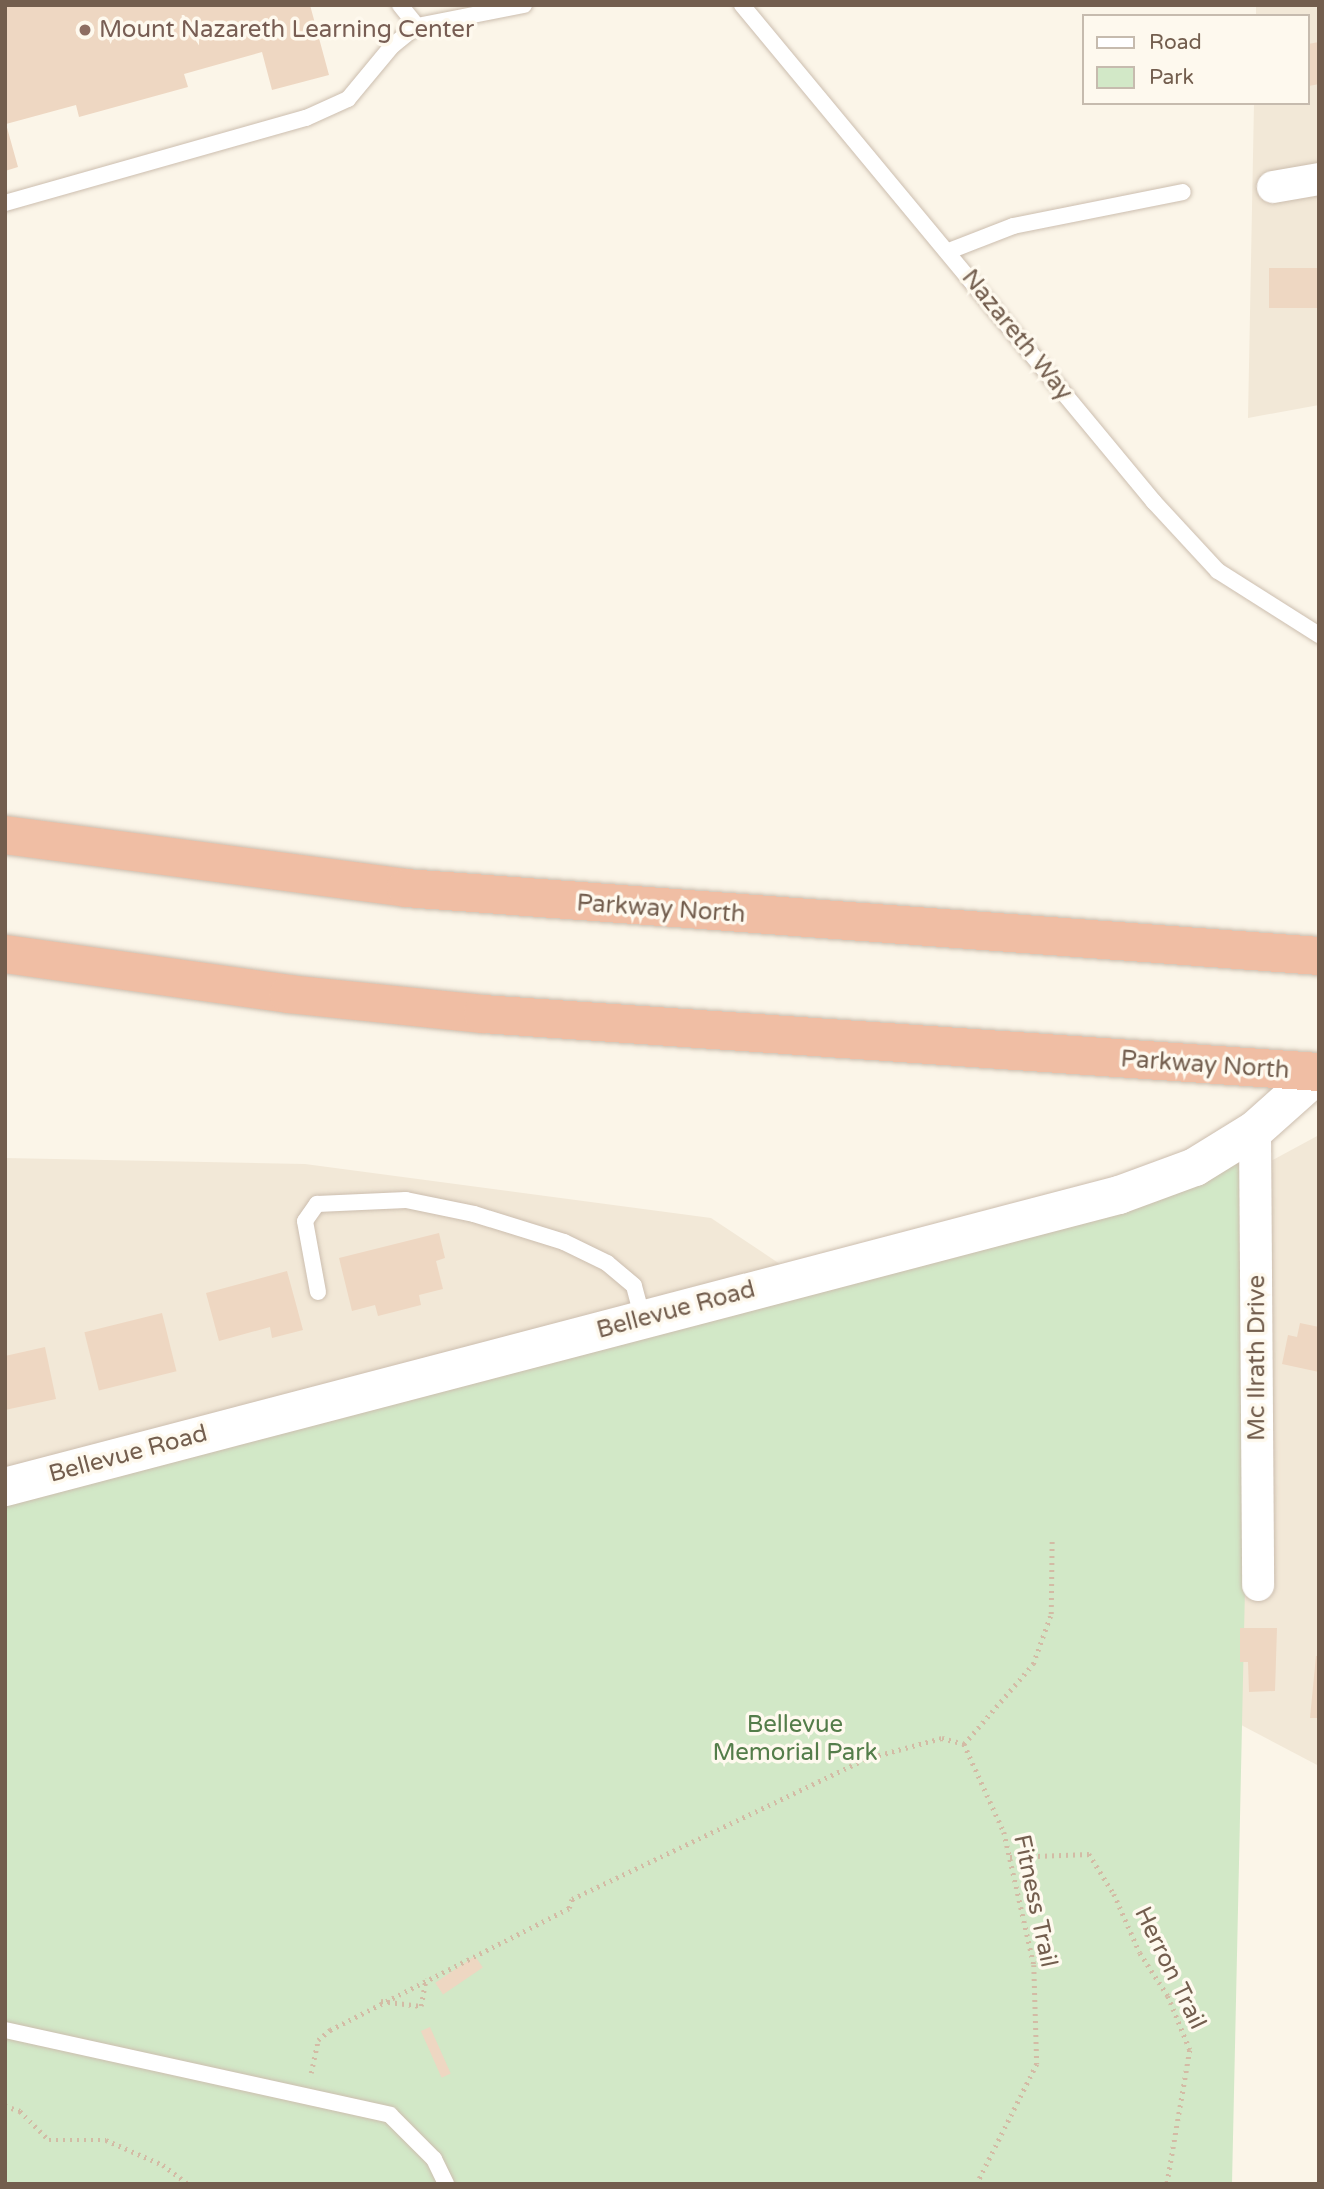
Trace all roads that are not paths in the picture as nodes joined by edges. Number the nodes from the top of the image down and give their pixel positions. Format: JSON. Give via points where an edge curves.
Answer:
{"nodes":[{"id":1,"x":400,"y":5,"type":"edge"},
{"id":2,"x":524,"y":5,"type":"edge"},
{"id":3,"x":742,"y":5,"type":"edge"},
{"id":4,"x":418,"y":26,"type":"junction"},
{"id":5,"x":1319,"y":179,"type":"edge"},
{"id":6,"x":1273,"y":187,"type":"dead end"},
{"id":7,"x":1184,"y":192,"type":"dead end"},
{"id":8,"x":5,"y":203,"type":"edge"},
{"id":9,"x":949,"y":251,"type":"junction"},
{"id":10,"x":1319,"y":635,"type":"edge"},
{"id":11,"x":5,"y":835,"type":"edge"},
{"id":12,"x":5,"y":954,"type":"edge"},
{"id":13,"x":1319,"y":956,"type":"edge"},
{"id":14,"x":1319,"y":1073,"type":"edge"},
{"id":15,"x":1262,"y":1124,"type":"junction"},
{"id":16,"x":318,"y":1292,"type":"dead end"},
{"id":17,"x":643,"y":1319,"type":"junction"},
{"id":18,"x":5,"y":1487,"type":"edge"},
{"id":19,"x":1258,"y":1585,"type":"dead end"},
{"id":20,"x":5,"y":2030,"type":"edge"},
{"id":21,"x":446,"y":2184,"type":"edge"}],
"edges":[{"from":1,"to":4,"type":"lane"},
{"from":2,"to":4,"type":"lane"},
{"from":3,"to":9,"type":"lane","name":"Nazareth Way"},
{"from":4,"to":8,"type":"lane","via":[[392,46],[348,99],[306,118]]},
{"from":5,"to":6,"type":"street"},
{"from":7,"to":9,"type":"lane","via":[[1013,226]]},
{"from":9,"to":10,"type":"lane","name":"Nazareth Way","via":[[1154,502],[1219,571]]},
{"from":11,"to":13,"type":"highway","name":"Parkway North","via":[[405,888]]},
{"from":12,"to":14,"type":"highway","name":"Parkway North","via":[[289,994],[483,1014]]},
{"from":14,"to":15,"type":"street","name":"Bellevue Road"},
{"from":15,"to":17,"type":"street","name":"Bellevue Road","via":[[1195,1167],[1119,1195]]},
{"from":15,"to":19,"type":"street","name":"Mc Ilrath Drive"},
{"from":16,"to":17,"type":"lane","via":[[305,1221],[317,1204],[405,1200],[474,1214],[564,1242],[607,1263],[634,1286]]},
{"from":17,"to":18,"type":"street","name":"Bellevue Road"},
{"from":20,"to":21,"type":"lane","via":[[390,2115],[434,2159]]}]}
